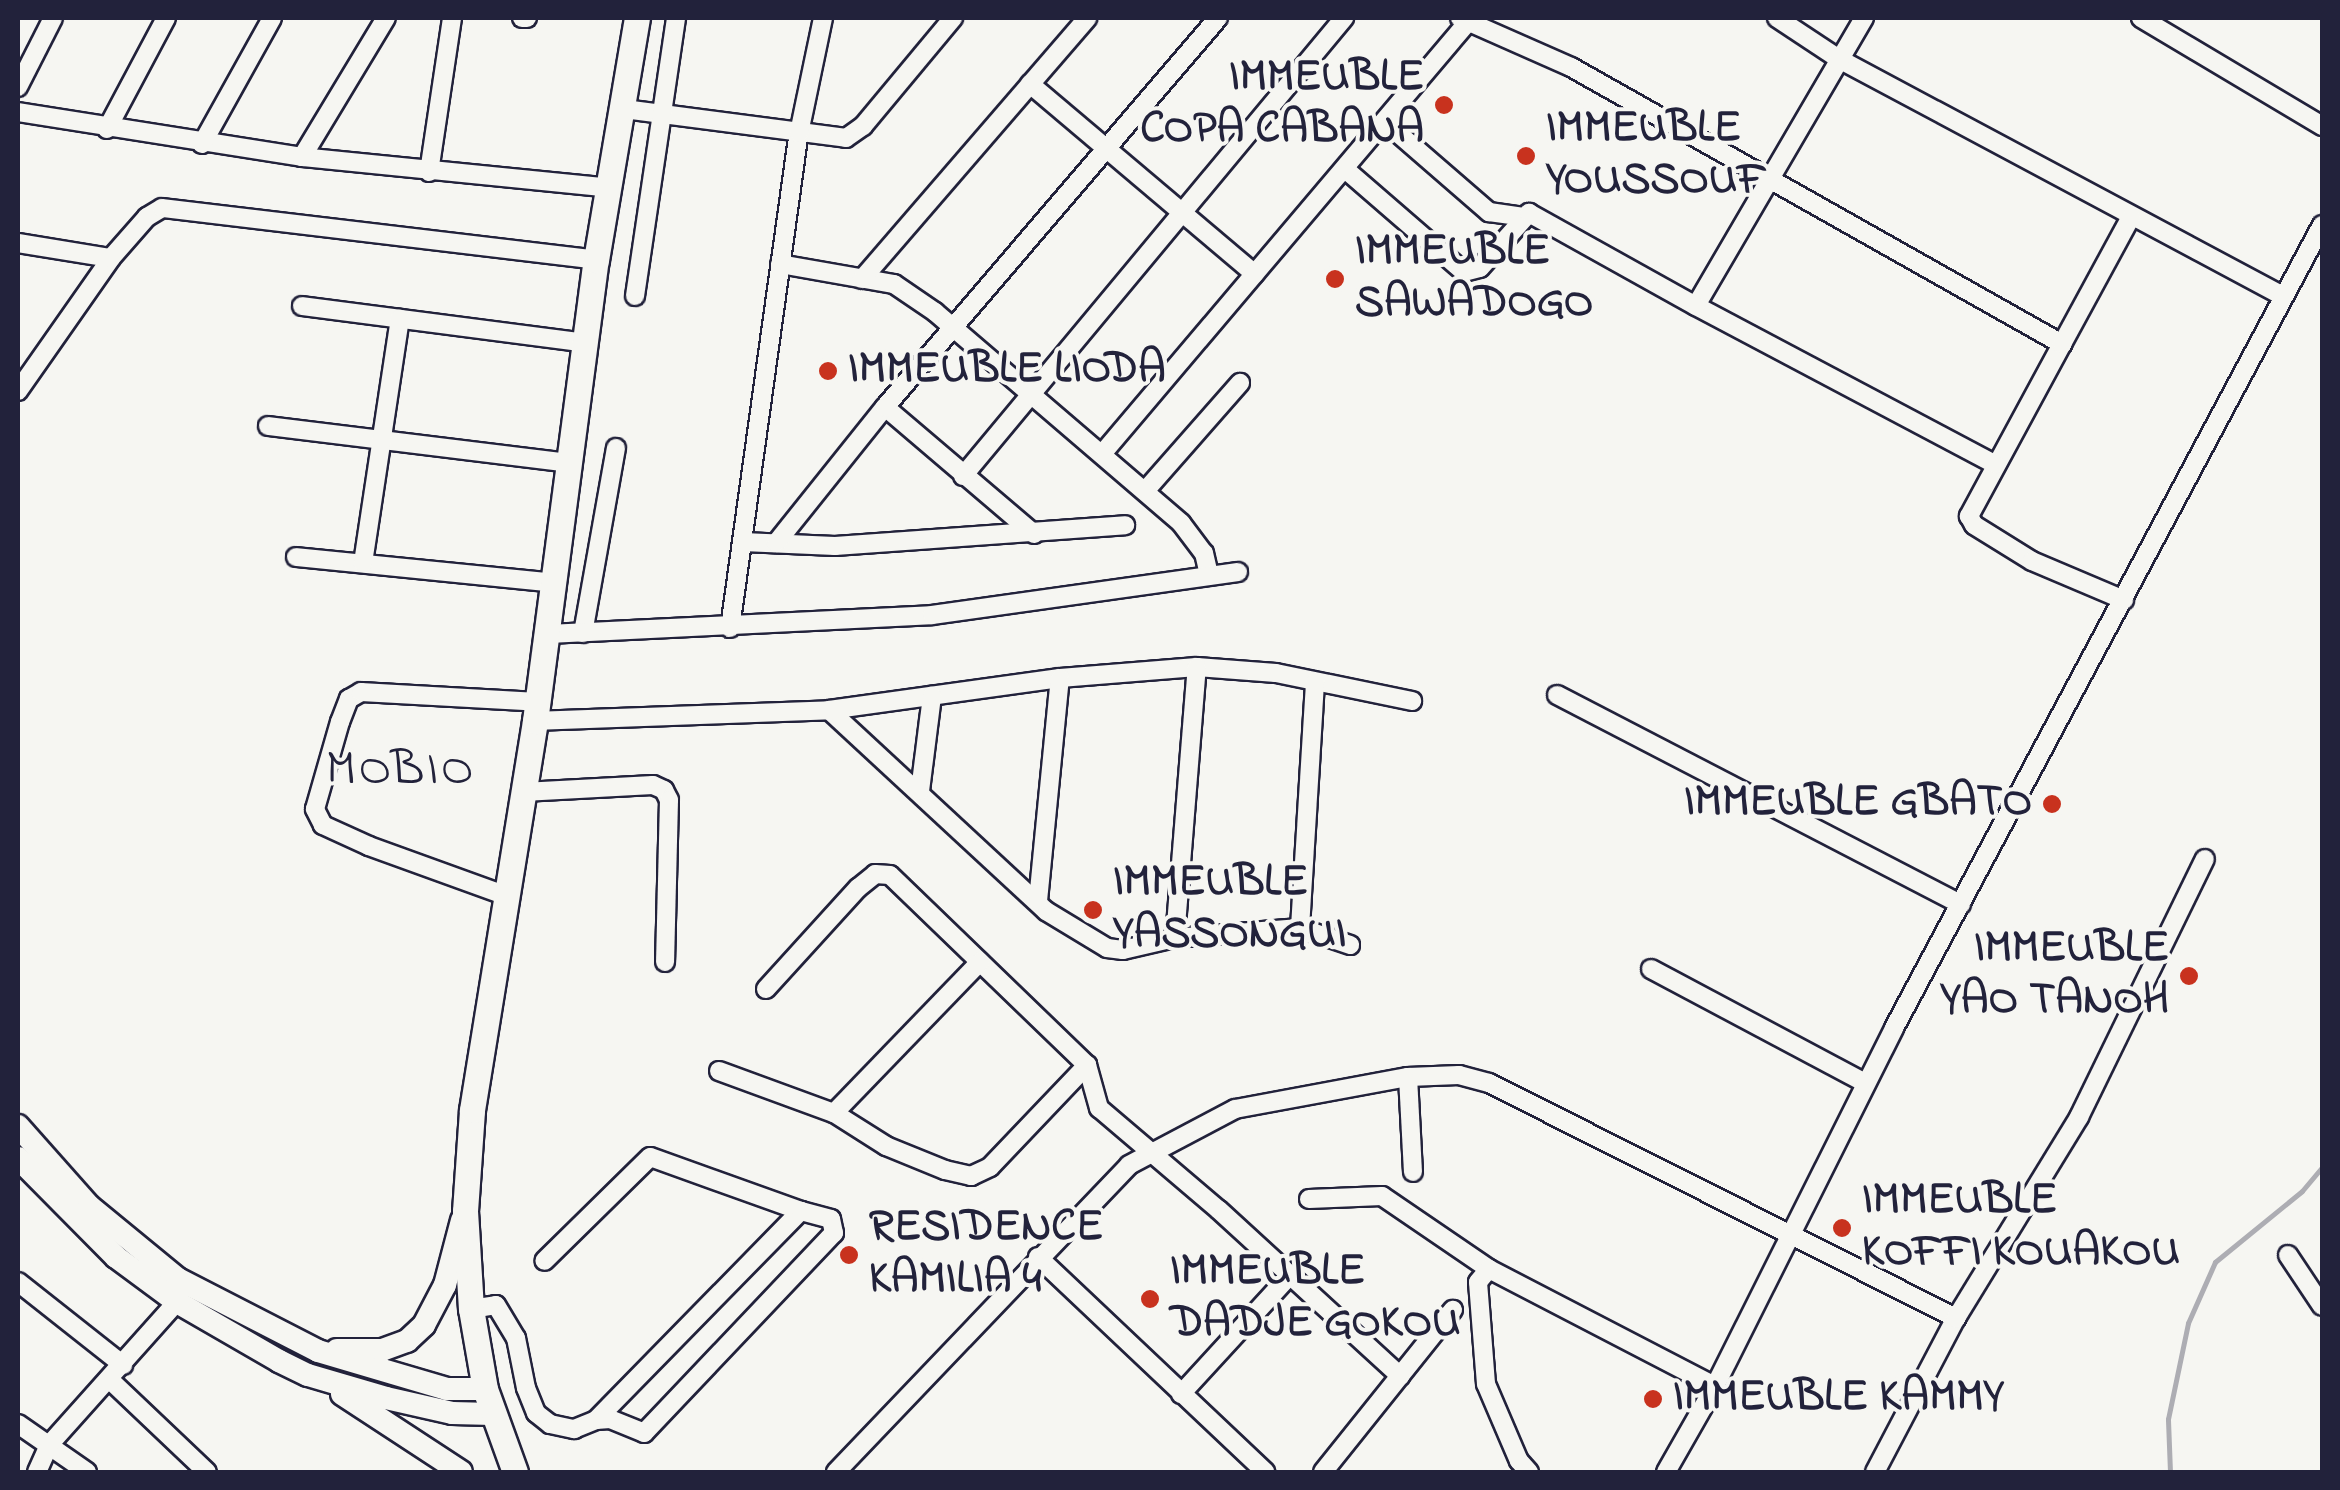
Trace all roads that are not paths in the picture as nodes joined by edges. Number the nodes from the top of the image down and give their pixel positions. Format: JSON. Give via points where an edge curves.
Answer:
{"nodes":[{"id":1,"x":53,"y":18,"type":"edge"},
{"id":2,"x":166,"y":18,"type":"edge"},
{"id":3,"x":272,"y":18,"type":"edge"},
{"id":4,"x":386,"y":18,"type":"edge"},
{"id":5,"x":452,"y":18,"type":"edge"},
{"id":6,"x":637,"y":18,"type":"edge"},
{"id":7,"x":676,"y":18,"type":"edge"},
{"id":8,"x":953,"y":18,"type":"edge"},
{"id":9,"x":1087,"y":18,"type":"edge"},
{"id":10,"x":1218,"y":18,"type":"edge"},
{"id":11,"x":1344,"y":18,"type":"edge"},
{"id":12,"x":1777,"y":18,"type":"edge"},
{"id":13,"x":1864,"y":18,"type":"edge"},
{"id":14,"x":2141,"y":18,"type":"edge"},
{"id":15,"x":824,"y":19,"type":"edge"},
{"id":16,"x":1464,"y":20,"type":"edge"},
{"id":17,"x":1839,"y":60,"type":"junction"},
{"id":18,"x":1030,"y":84,"type":"junction"},
{"id":19,"x":18,"y":86,"type":"edge"},
{"id":20,"x":624,"y":108,"type":"junction"},
{"id":21,"x":18,"y":112,"type":"edge"},
{"id":22,"x":663,"y":113,"type":"junction"},
{"id":23,"x":1385,"y":122,"type":"junction"},
{"id":24,"x":2322,"y":126,"type":"edge"},
{"id":25,"x":107,"y":129,"type":"junction"},
{"id":26,"x":799,"y":133,"type":"junction"},
{"id":27,"x":202,"y":144,"type":"junction"},
{"id":28,"x":1107,"y":147,"type":"junction"},
{"id":29,"x":302,"y":157,"type":"junction"},
{"id":30,"x":1345,"y":170,"type":"junction"},
{"id":31,"x":429,"y":172,"type":"junction"},
{"id":32,"x":1768,"y":182,"type":"junction"},
{"id":33,"x":610,"y":188,"type":"junction"},
{"id":34,"x":1182,"y":212,"type":"junction"},
{"id":35,"x":1524,"y":217,"type":"junction"},
{"id":36,"x":2131,"y":217,"type":"junction"},
{"id":37,"x":2322,"y":225,"type":"edge"},
{"id":38,"x":18,"y":244,"type":"edge"},
{"id":39,"x":112,"y":258,"type":"junction"},
{"id":40,"x":596,"y":260,"type":"junction"},
{"id":41,"x":780,"y":264,"type":"junction"},
{"id":42,"x":1256,"y":274,"type":"junction"},
{"id":43,"x":862,"y":279,"type":"junction"},
{"id":44,"x":2281,"y":295,"type":"junction"},
{"id":45,"x":636,"y":296,"type":"dead end"},
{"id":46,"x":302,"y":306,"type":"dead end"},
{"id":47,"x":1696,"y":306,"type":"junction"},
{"id":48,"x":400,"y":319,"type":"junction"},
{"id":49,"x":953,"y":331,"type":"junction"},
{"id":50,"x":585,"y":343,"type":"junction"},
{"id":51,"x":2062,"y":344,"type":"junction"},
{"id":52,"x":1240,"y":383,"type":"dead end"},
{"id":53,"x":18,"y":391,"type":"edge"},
{"id":54,"x":1027,"y":395,"type":"junction"},
{"id":55,"x":885,"y":407,"type":"junction"},
{"id":56,"x":268,"y":426,"type":"dead end"},
{"id":57,"x":381,"y":440,"type":"junction"},
{"id":58,"x":616,"y":448,"type":"dead end"},
{"id":59,"x":1102,"y":454,"type":"junction"},
{"id":60,"x":570,"y":463,"type":"junction"},
{"id":61,"x":1994,"y":464,"type":"junction"},
{"id":62,"x":963,"y":476,"type":"junction"},
{"id":63,"x":1145,"y":491,"type":"junction"},
{"id":64,"x":1125,"y":525,"type":"dead end"},
{"id":65,"x":1034,"y":534,"type":"junction"},
{"id":66,"x":742,"y":542,"type":"junction"},
{"id":67,"x":776,"y":542,"type":"junction"},
{"id":68,"x":296,"y":557,"type":"dead end"},
{"id":69,"x":363,"y":563,"type":"junction"},
{"id":70,"x":1238,"y":572,"type":"dead end"},
{"id":71,"x":1209,"y":575,"type":"junction"},
{"id":72,"x":555,"y":583,"type":"junction"},
{"id":73,"x":2124,"y":600,"type":"junction"},
{"id":74,"x":730,"y":628,"type":"junction"},
{"id":75,"x":583,"y":633,"type":"junction"},
{"id":76,"x":548,"y":634,"type":"junction"},
{"id":77,"x":1198,"y":667,"type":"junction"},
{"id":78,"x":1060,"y":678,"type":"junction"},
{"id":79,"x":1315,"y":682,"type":"junction"},
{"id":80,"x":1558,"y":695,"type":"dead end"},
{"id":81,"x":932,"y":696,"type":"junction"},
{"id":82,"x":1412,"y":701,"type":"dead end"},
{"id":83,"x":829,"y":710,"type":"junction"},
{"id":84,"x":537,"y":711,"type":"junction"},
{"id":85,"x":523,"y":792,"type":"junction"},
{"id":86,"x":920,"y":792,"type":"junction"},
{"id":87,"x":2204,"y":859,"type":"dead end"},
{"id":88,"x":506,"y":896,"type":"junction"},
{"id":89,"x":1038,"y":901,"type":"junction"},
{"id":90,"x":1961,"y":904,"type":"junction"},
{"id":91,"x":1300,"y":928,"type":"junction"},
{"id":92,"x":1175,"y":938,"type":"junction"},
{"id":93,"x":1350,"y":945,"type":"dead end"},
{"id":94,"x":665,"y":962,"type":"dead end"},
{"id":95,"x":980,"y":962,"type":"junction"},
{"id":96,"x":1651,"y":969,"type":"dead end"},
{"id":97,"x":766,"y":988,"type":"dead end"},
{"id":98,"x":1086,"y":1065,"type":"junction"},
{"id":99,"x":719,"y":1071,"type":"dead end"},
{"id":100,"x":1408,"y":1077,"type":"junction"},
{"id":101,"x":1866,"y":1083,"type":"junction"},
{"id":102,"x":834,"y":1113,"type":"junction"},
{"id":103,"x":18,"y":1126,"type":"edge"},
{"id":104,"x":1152,"y":1151,"type":"junction"},
{"id":105,"x":18,"y":1158,"type":"edge"},
{"id":106,"x":1413,"y":1172,"type":"dead end"},
{"id":107,"x":1309,"y":1199,"type":"dead end"},
{"id":108,"x":802,"y":1211,"type":"junction"},
{"id":109,"x":464,"y":1212,"type":"junction"},
{"id":110,"x":1790,"y":1234,"type":"junction"},
{"id":111,"x":2288,"y":1255,"type":"dead end"},
{"id":112,"x":1038,"y":1257,"type":"junction"},
{"id":113,"x":544,"y":1261,"type":"dead end"},
{"id":114,"x":1489,"y":1269,"type":"junction"},
{"id":115,"x":1290,"y":1275,"type":"junction"},
{"id":116,"x":18,"y":1282,"type":"edge"},
{"id":117,"x":177,"y":1302,"type":"junction"},
{"id":118,"x":2322,"y":1306,"type":"edge"},
{"id":119,"x":471,"y":1310,"type":"junction"},
{"id":120,"x":1453,"y":1310,"type":"dead end"},
{"id":121,"x":1956,"y":1318,"type":"junction"},
{"id":122,"x":318,"y":1350,"type":"junction"},
{"id":123,"x":123,"y":1365,"type":"junction"},
{"id":124,"x":308,"y":1375,"type":"junction"},
{"id":125,"x":1400,"y":1376,"type":"junction"},
{"id":126,"x":108,"y":1379,"type":"junction"},
{"id":127,"x":1716,"y":1386,"type":"junction"},
{"id":128,"x":486,"y":1389,"type":"junction"},
{"id":129,"x":1181,"y":1394,"type":"junction"},
{"id":130,"x":493,"y":1414,"type":"junction"},
{"id":131,"x":596,"y":1420,"type":"junction"},
{"id":132,"x":18,"y":1424,"type":"edge"},
{"id":133,"x":49,"y":1446,"type":"junction"},
{"id":134,"x":1520,"y":1470,"type":"edge"},
{"id":135,"x":37,"y":1472,"type":"edge"},
{"id":136,"x":87,"y":1472,"type":"edge"},
{"id":137,"x":206,"y":1472,"type":"edge"},
{"id":138,"x":460,"y":1472,"type":"edge"},
{"id":139,"x":515,"y":1472,"type":"edge"},
{"id":140,"x":836,"y":1472,"type":"edge"},
{"id":141,"x":1265,"y":1472,"type":"edge"},
{"id":142,"x":1323,"y":1472,"type":"edge"},
{"id":143,"x":1666,"y":1472,"type":"edge"},
{"id":144,"x":1875,"y":1472,"type":"edge"}],
"edges":[{"from":1,"to":19,"type":"street"},
{"from":2,"to":25,"type":"street"},
{"from":3,"to":27,"type":"street"},
{"from":4,"to":29,"type":"street"},
{"from":5,"to":31,"type":"street"},
{"from":6,"to":20,"type":"main road"},
{"from":7,"to":22,"type":"street"},
{"from":8,"to":26,"type":"street","via":[[856,133]]},
{"from":9,"to":18,"type":"street"},
{"from":10,"to":28,"type":"street"},
{"from":11,"to":34,"type":"street"},
{"from":12,"to":17,"type":"street"},
{"from":13,"to":17,"type":"street"},
{"from":14,"to":24,"type":"street"},
{"from":15,"to":26,"type":"street"},
{"from":16,"to":23,"type":"street"},
{"from":16,"to":32,"type":"street","via":[[1571,67]]},
{"from":17,"to":32,"type":"street"},
{"from":17,"to":36,"type":"street"},
{"from":18,"to":28,"type":"street"},
{"from":18,"to":43,"type":"street"},
{"from":20,"to":22,"type":"street"},
{"from":20,"to":33,"type":"main road"},
{"from":21,"to":25,"type":"street"},
{"from":22,"to":26,"type":"street"},
{"from":22,"to":45,"type":"street"},
{"from":23,"to":30,"type":"street"},
{"from":23,"to":35,"type":"street","via":[[1489,212]]},
{"from":25,"to":27,"type":"street"},
{"from":26,"to":41,"type":"street"},
{"from":27,"to":29,"type":"street"},
{"from":28,"to":34,"type":"street"},
{"from":28,"to":49,"type":"street"},
{"from":29,"to":31,"type":"street"},
{"from":30,"to":35,"type":"street","via":[[1469,273]]},
{"from":30,"to":42,"type":"street"},
{"from":31,"to":33,"type":"street"},
{"from":32,"to":47,"type":"street"},
{"from":32,"to":51,"type":"street"},
{"from":33,"to":40,"type":"main road"},
{"from":34,"to":42,"type":"street"},
{"from":34,"to":54,"type":"street"},
{"from":35,"to":47,"type":"street","via":[[1535,214]]},
{"from":36,"to":44,"type":"street"},
{"from":36,"to":51,"type":"street"},
{"from":37,"to":44,"type":"street"},
{"from":38,"to":39,"type":"street"},
{"from":39,"to":40,"type":"street","via":[[148,217],[178,206]]},
{"from":39,"to":53,"type":"street"},
{"from":40,"to":50,"type":"main road"},
{"from":41,"to":43,"type":"street"},
{"from":41,"to":66,"type":"street"},
{"from":42,"to":59,"type":"street"},
{"from":43,"to":49,"type":"street","via":[[894,284]]},
{"from":44,"to":73,"type":"street"},
{"from":46,"to":48,"type":"street"},
{"from":47,"to":61,"type":"street"},
{"from":48,"to":50,"type":"street"},
{"from":48,"to":57,"type":"street"},
{"from":49,"to":54,"type":"street"},
{"from":49,"to":55,"type":"street"},
{"from":50,"to":60,"type":"main road"},
{"from":51,"to":61,"type":"street"},
{"from":52,"to":63,"type":"street"},
{"from":54,"to":59,"type":"street"},
{"from":54,"to":62,"type":"street"},
{"from":55,"to":62,"type":"street"},
{"from":55,"to":67,"type":"street"},
{"from":56,"to":57,"type":"street"},
{"from":57,"to":60,"type":"street"},
{"from":57,"to":69,"type":"street"},
{"from":58,"to":75,"type":"street"},
{"from":59,"to":63,"type":"street"},
{"from":60,"to":72,"type":"main road"},
{"from":61,"to":73,"type":"street","via":[[1970,508],[1974,525],[2032,561]]},
{"from":62,"to":65,"type":"street"},
{"from":63,"to":71,"type":"street","via":[[1196,538]]},
{"from":64,"to":65,"type":"street"},
{"from":65,"to":67,"type":"street","via":[[835,546]]},
{"from":66,"to":67,"type":"street"},
{"from":66,"to":74,"type":"street"},
{"from":68,"to":69,"type":"street"},
{"from":69,"to":72,"type":"street"},
{"from":70,"to":71,"type":"street"},
{"from":71,"to":74,"type":"street","via":[[932,615]]},
{"from":72,"to":76,"type":"main road"},
{"from":73,"to":90,"type":"street"},
{"from":74,"to":75,"type":"street"},
{"from":75,"to":76,"type":"street"},
{"from":76,"to":84,"type":"main road"},
{"from":77,"to":78,"type":"street"},
{"from":77,"to":79,"type":"street","via":[[1232,666]]},
{"from":77,"to":92,"type":"street"},
{"from":78,"to":81,"type":"street"},
{"from":78,"to":89,"type":"street"},
{"from":79,"to":82,"type":"street"},
{"from":79,"to":91,"type":"street"},
{"from":80,"to":90,"type":"street"},
{"from":81,"to":83,"type":"street"},
{"from":81,"to":86,"type":"street"},
{"from":83,"to":84,"type":"street"},
{"from":83,"to":86,"type":"street"},
{"from":84,"to":85,"type":"main road"},
{"from":84,"to":88,"type":"street","via":[[361,692],[340,722],[315,809],[323,825],[369,846]]},
{"from":85,"to":88,"type":"main road"},
{"from":85,"to":94,"type":"street","via":[[653,785],[664,790]]},
{"from":86,"to":89,"type":"street"},
{"from":87,"to":121,"type":"street","via":[[2079,1117]]},
{"from":88,"to":109,"type":"main road","via":[[472,1110]]},
{"from":89,"to":92,"type":"street","via":[[1107,948]]},
{"from":90,"to":101,"type":"street"},
{"from":91,"to":92,"type":"street"},
{"from":91,"to":93,"type":"street"},
{"from":95,"to":97,"type":"street","via":[[890,875],[875,874]]},
{"from":95,"to":98,"type":"street"},
{"from":95,"to":102,"type":"street"},
{"from":96,"to":101,"type":"street"},
{"from":98,"to":102,"type":"street","via":[[990,1167],[972,1176],[886,1146]]},
{"from":98,"to":104,"type":"street","via":[[1099,1108]]},
{"from":99,"to":102,"type":"street"},
{"from":100,"to":104,"type":"street","via":[[1235,1109]]},
{"from":100,"to":106,"type":"street"},
{"from":100,"to":110,"type":"street","via":[[1489,1083]]},
{"from":101,"to":110,"type":"street"},
{"from":103,"to":122,"type":"street","via":[[89,1206],[178,1279]]},
{"from":104,"to":112,"type":"street","via":[[1129,1165]]},
{"from":104,"to":115,"type":"street"},
{"from":105,"to":117,"type":"street","via":[[116,1257]]},
{"from":107,"to":114,"type":"street","via":[[1382,1196]]},
{"from":108,"to":113,"type":"street","via":[[650,1157]]},
{"from":108,"to":131,"type":"street"},
{"from":108,"to":131,"type":"street","via":[[831,1219],[834,1233],[644,1433]]},
{"from":109,"to":119,"type":"main road"},
{"from":109,"to":122,"type":"street","via":[[444,1285],[424,1325],[407,1341],[382,1350]]},
{"from":110,"to":121,"type":"street"},
{"from":110,"to":127,"type":"street"},
{"from":111,"to":118,"type":"street"},
{"from":112,"to":129,"type":"street"},
{"from":112,"to":140,"type":"street"},
{"from":114,"to":127,"type":"street"},
{"from":114,"to":134,"type":"street","via":[[1478,1282],[1486,1384]]},
{"from":115,"to":125,"type":"street"},
{"from":115,"to":129,"type":"street"},
{"from":116,"to":123,"type":"street"},
{"from":117,"to":123,"type":"street"},
{"from":117,"to":124,"type":"street"},
{"from":119,"to":128,"type":"main road"},
{"from":119,"to":131,"type":"street","via":[[496,1305],[511,1326],[536,1413],[574,1429]]},
{"from":120,"to":125,"type":"street"},
{"from":121,"to":144,"type":"street"},
{"from":122,"to":128,"type":"street","via":[[447,1389]]},
{"from":123,"to":126,"type":"street"},
{"from":124,"to":130,"type":"street","via":[[452,1413]]},
{"from":124,"to":138,"type":"street"},
{"from":125,"to":142,"type":"street"},
{"from":126,"to":133,"type":"street"},
{"from":126,"to":137,"type":"street"},
{"from":127,"to":143,"type":"street"},
{"from":128,"to":130,"type":"main road"},
{"from":129,"to":141,"type":"street"},
{"from":130,"to":139,"type":"main road"},
{"from":132,"to":133,"type":"street"},
{"from":133,"to":135,"type":"street"},
{"from":133,"to":136,"type":"street"}]}
